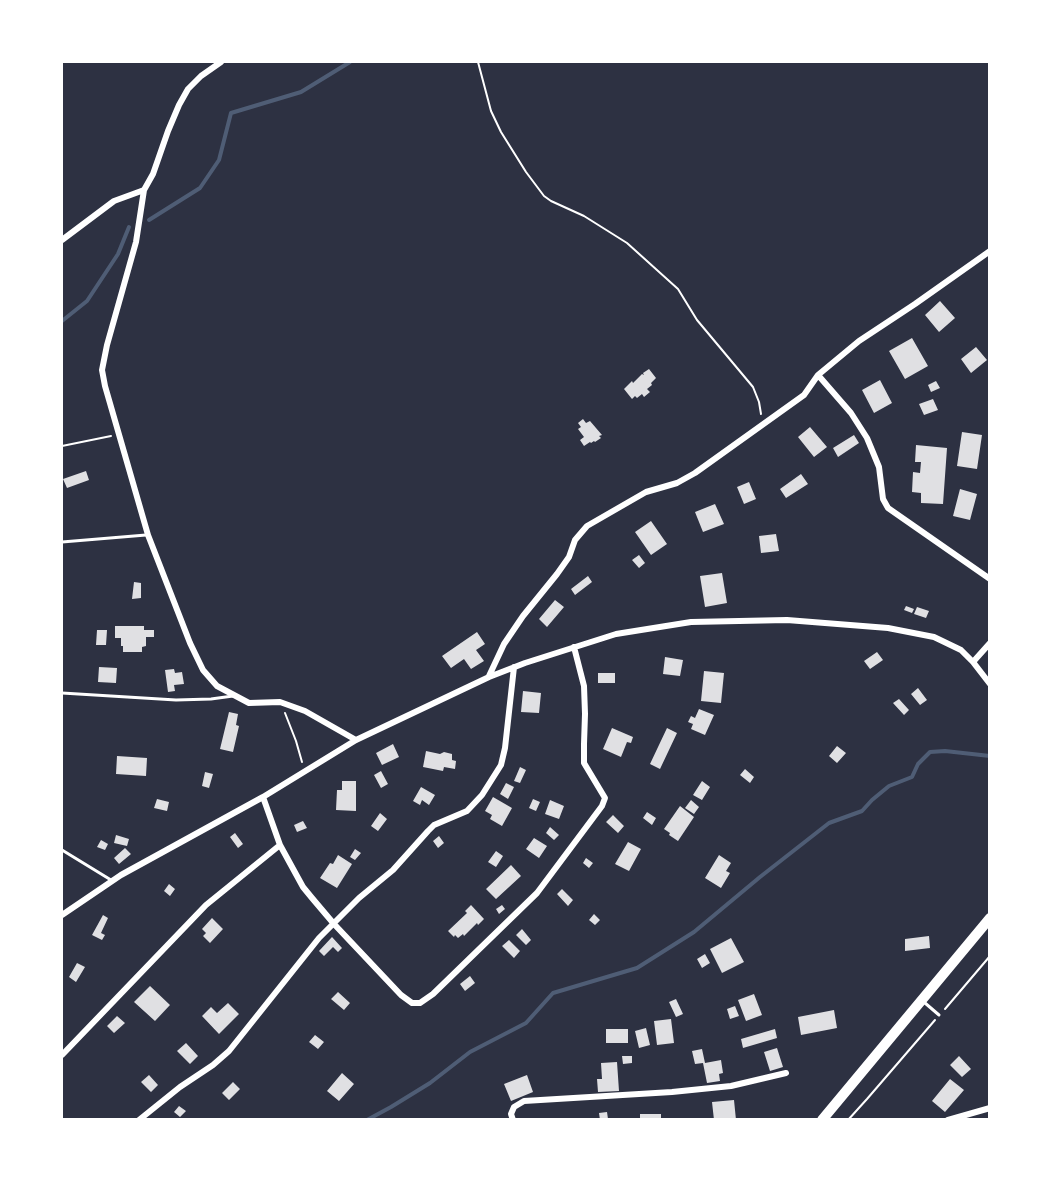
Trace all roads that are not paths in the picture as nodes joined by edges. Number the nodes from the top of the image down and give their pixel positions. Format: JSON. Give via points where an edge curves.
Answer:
{"nodes":[{"id":1,"x":221,"y":62,"type":"edge"},
{"id":2,"x":144,"y":190,"type":"junction"},
{"id":3,"x":62,"y":240,"type":"edge"},
{"id":4,"x":990,"y":251,"type":"edge"},
{"id":5,"x":818,"y":375,"type":"junction"},
{"id":6,"x":148,"y":535,"type":"junction"},
{"id":7,"x":62,"y":542,"type":"edge"},
{"id":8,"x":990,"y":579,"type":"edge"},
{"id":9,"x":990,"y":643,"type":"edge"},
{"id":10,"x":574,"y":647,"type":"junction"},
{"id":11,"x":973,"y":662,"type":"junction"},
{"id":12,"x":514,"y":667,"type":"junction"},
{"id":13,"x":489,"y":677,"type":"junction"},
{"id":14,"x":990,"y":684,"type":"edge"},
{"id":15,"x":62,"y":693,"type":"edge"},
{"id":16,"x":234,"y":696,"type":"junction"},
{"id":17,"x":356,"y":740,"type":"junction"},
{"id":18,"x":263,"y":797,"type":"junction"},
{"id":19,"x":280,"y":845,"type":"junction"},
{"id":20,"x":62,"y":850,"type":"edge"},
{"id":21,"x":113,"y":880,"type":"junction"},
{"id":22,"x":62,"y":915,"type":"edge"},
{"id":23,"x":990,"y":918,"type":"edge"},
{"id":24,"x":334,"y":924,"type":"junction"},
{"id":25,"x":921,"y":1000,"type":"junction"},
{"id":26,"x":939,"y":1015,"type":"road end"},
{"id":27,"x":62,"y":1055,"type":"edge"},
{"id":28,"x":786,"y":1073,"type":"dead end"},
{"id":29,"x":990,"y":1108,"type":"edge"},
{"id":30,"x":139,"y":1119,"type":"edge"},
{"id":31,"x":513,"y":1119,"type":"edge"},
{"id":32,"x":822,"y":1119,"type":"edge"},
{"id":33,"x":948,"y":1119,"type":"edge"}],
"edges":[{"from":1,"to":2,"type":"street","via":[[201,76],[179,105]]},
{"from":2,"to":3,"type":"street","via":[[114,201]]},
{"from":2,"to":6,"type":"street","via":[[136,242],[102,370]]},
{"from":4,"to":5,"type":"street","via":[[859,341]]},
{"from":5,"to":8,"type":"street","via":[[852,412],[867,438],[879,467],[888,508]]},
{"from":5,"to":13,"type":"street","via":[[804,395],[695,472],[677,483],[646,492],[587,526],[557,574],[522,616]]},
{"from":6,"to":7,"type":"lane"},
{"from":6,"to":16,"type":"street","via":[[203,670],[216,686]]},
{"from":9,"to":11,"type":"street"},
{"from":10,"to":11,"type":"street","via":[[616,634],[691,622],[787,620],[888,628],[934,637],[961,650]]},
{"from":10,"to":12,"type":"street"},
{"from":10,"to":24,"type":"street","via":[[584,686],[584,763],[605,798],[537,893],[420,1003],[412,1004],[401,995]]},
{"from":11,"to":14,"type":"street"},
{"from":12,"to":13,"type":"street"},
{"from":12,"to":24,"type":"street","via":[[501,765],[482,795],[467,812],[434,825],[393,870]]},
{"from":13,"to":17,"type":"street"},
{"from":15,"to":16,"type":"lane","via":[[176,700]]},
{"from":16,"to":17,"type":"street","via":[[249,703],[280,702],[305,711]]},
{"from":17,"to":18,"type":"street"},
{"from":18,"to":19,"type":"street"},
{"from":18,"to":21,"type":"street"},
{"from":19,"to":24,"type":"street","via":[[303,887]]},
{"from":19,"to":27,"type":"street","via":[[206,905]]},
{"from":20,"to":21,"type":"lane"},
{"from":21,"to":22,"type":"street"},
{"from":23,"to":25,"type":"main road"},
{"from":24,"to":30,"type":"street","via":[[228,1051]]},
{"from":25,"to":26,"type":"lane"},
{"from":25,"to":32,"type":"main road"},
{"from":28,"to":31,"type":"street","via":[[684,1091],[524,1101],[514,1107]]},
{"from":29,"to":33,"type":"street"}]}
